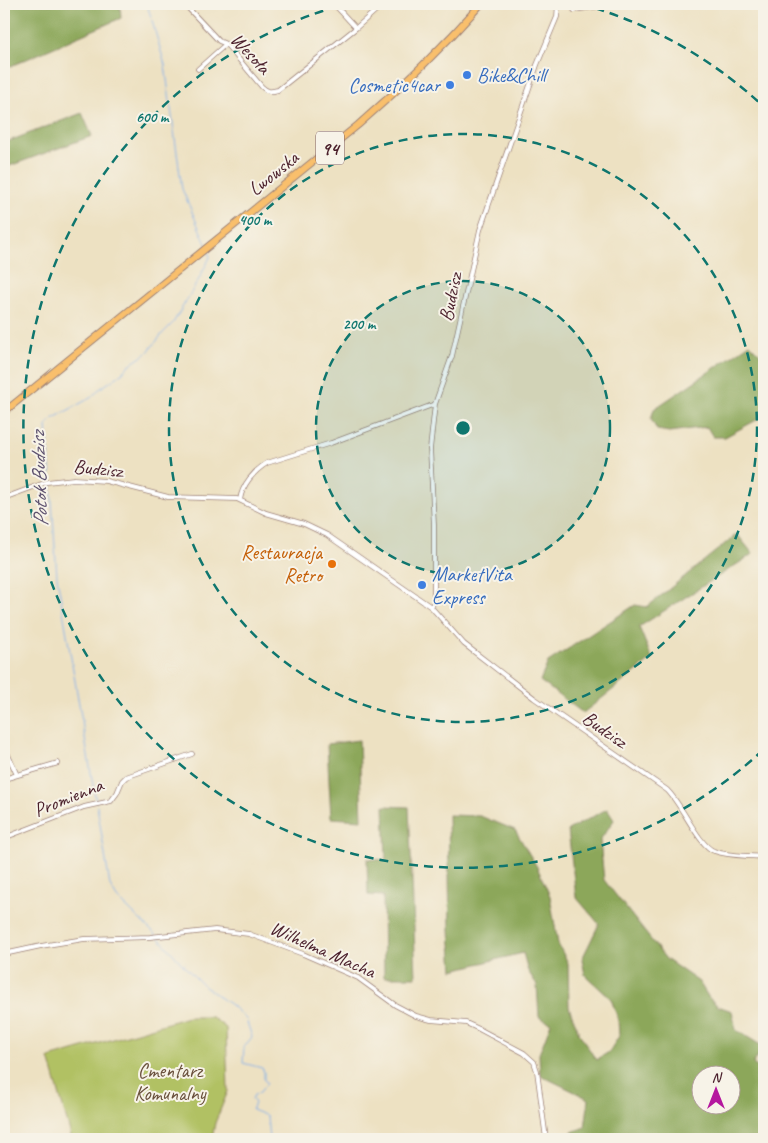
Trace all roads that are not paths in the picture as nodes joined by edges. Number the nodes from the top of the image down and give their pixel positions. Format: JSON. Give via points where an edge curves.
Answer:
{"nodes":[{"id":1,"x":334,"y":4,"type":"edge"},
{"id":2,"x":383,"y":4,"type":"edge"},
{"id":3,"x":481,"y":4,"type":"edge"},
{"id":4,"x":558,"y":4,"type":"edge"},
{"id":5,"x":614,"y":4,"type":"edge"},
{"id":6,"x":189,"y":9,"type":"dead end"},
{"id":7,"x":574,"y":10,"type":"dead end"},
{"id":8,"x":356,"y":28,"type":"junction"},
{"id":9,"x":226,"y":44,"type":"junction"},
{"id":10,"x":198,"y":69,"type":"dead end"},
{"id":11,"x":435,"y":404,"type":"junction"},
{"id":12,"x":4,"y":412,"type":"edge"},
{"id":13,"x":4,"y":498,"type":"edge"},
{"id":14,"x":240,"y":500,"type":"junction"},
{"id":15,"x":431,"y":608,"type":"junction"},
{"id":16,"x":4,"y":746,"type":"edge"},
{"id":17,"x":192,"y":754,"type":"dead end"},
{"id":18,"x":58,"y":763,"type":"dead end"},
{"id":19,"x":17,"y":775,"type":"junction"},
{"id":20,"x":4,"y":780,"type":"edge"},
{"id":21,"x":4,"y":838,"type":"edge"},
{"id":22,"x":764,"y":857,"type":"edge"},
{"id":23,"x":4,"y":954,"type":"edge"},
{"id":24,"x":546,"y":1139,"type":"edge"}],
"edges":[{"from":1,"to":8,"type":"street"},
{"from":2,"to":8,"type":"street"},
{"from":3,"to":12,"type":"main road","name":"Lwowska","number":"94","via":[[445,45],[389,98]]},
{"from":4,"to":11,"type":"street","name":"Budzisz","via":[[557,17],[480,230],[452,356]]},
{"from":5,"to":7,"type":"street"},
{"from":6,"to":9,"type":"street","name":"Wesoła","via":[[219,41]]},
{"from":8,"to":9,"type":"street","name":"Wesoła","via":[[274,92],[262,87]]},
{"from":9,"to":10,"type":"street"},
{"from":11,"to":14,"type":"street","via":[[267,463],[244,487]]},
{"from":11,"to":15,"type":"street","name":"Budzisz","via":[[430,449],[434,550],[434,602]]},
{"from":13,"to":14,"type":"street","name":"Budzisz","via":[[47,482],[74,479],[114,483],[168,497]]},
{"from":14,"to":15,"type":"street","name":"Budzisz","via":[[323,533]]},
{"from":15,"to":22,"type":"street","name":"Budzisz","via":[[476,654],[667,790],[711,850]]},
{"from":16,"to":19,"type":"street"},
{"from":17,"to":21,"type":"street","name":"Promienna","via":[[132,774],[122,781],[111,801],[75,810]]},
{"from":18,"to":19,"type":"street"},
{"from":19,"to":20,"type":"street"},
{"from":23,"to":24,"type":"street","name":"Wilhelma Macha","via":[[77,940],[221,930],[259,936],[358,978],[416,1016],[466,1024],[524,1053],[534,1062]]}]}
